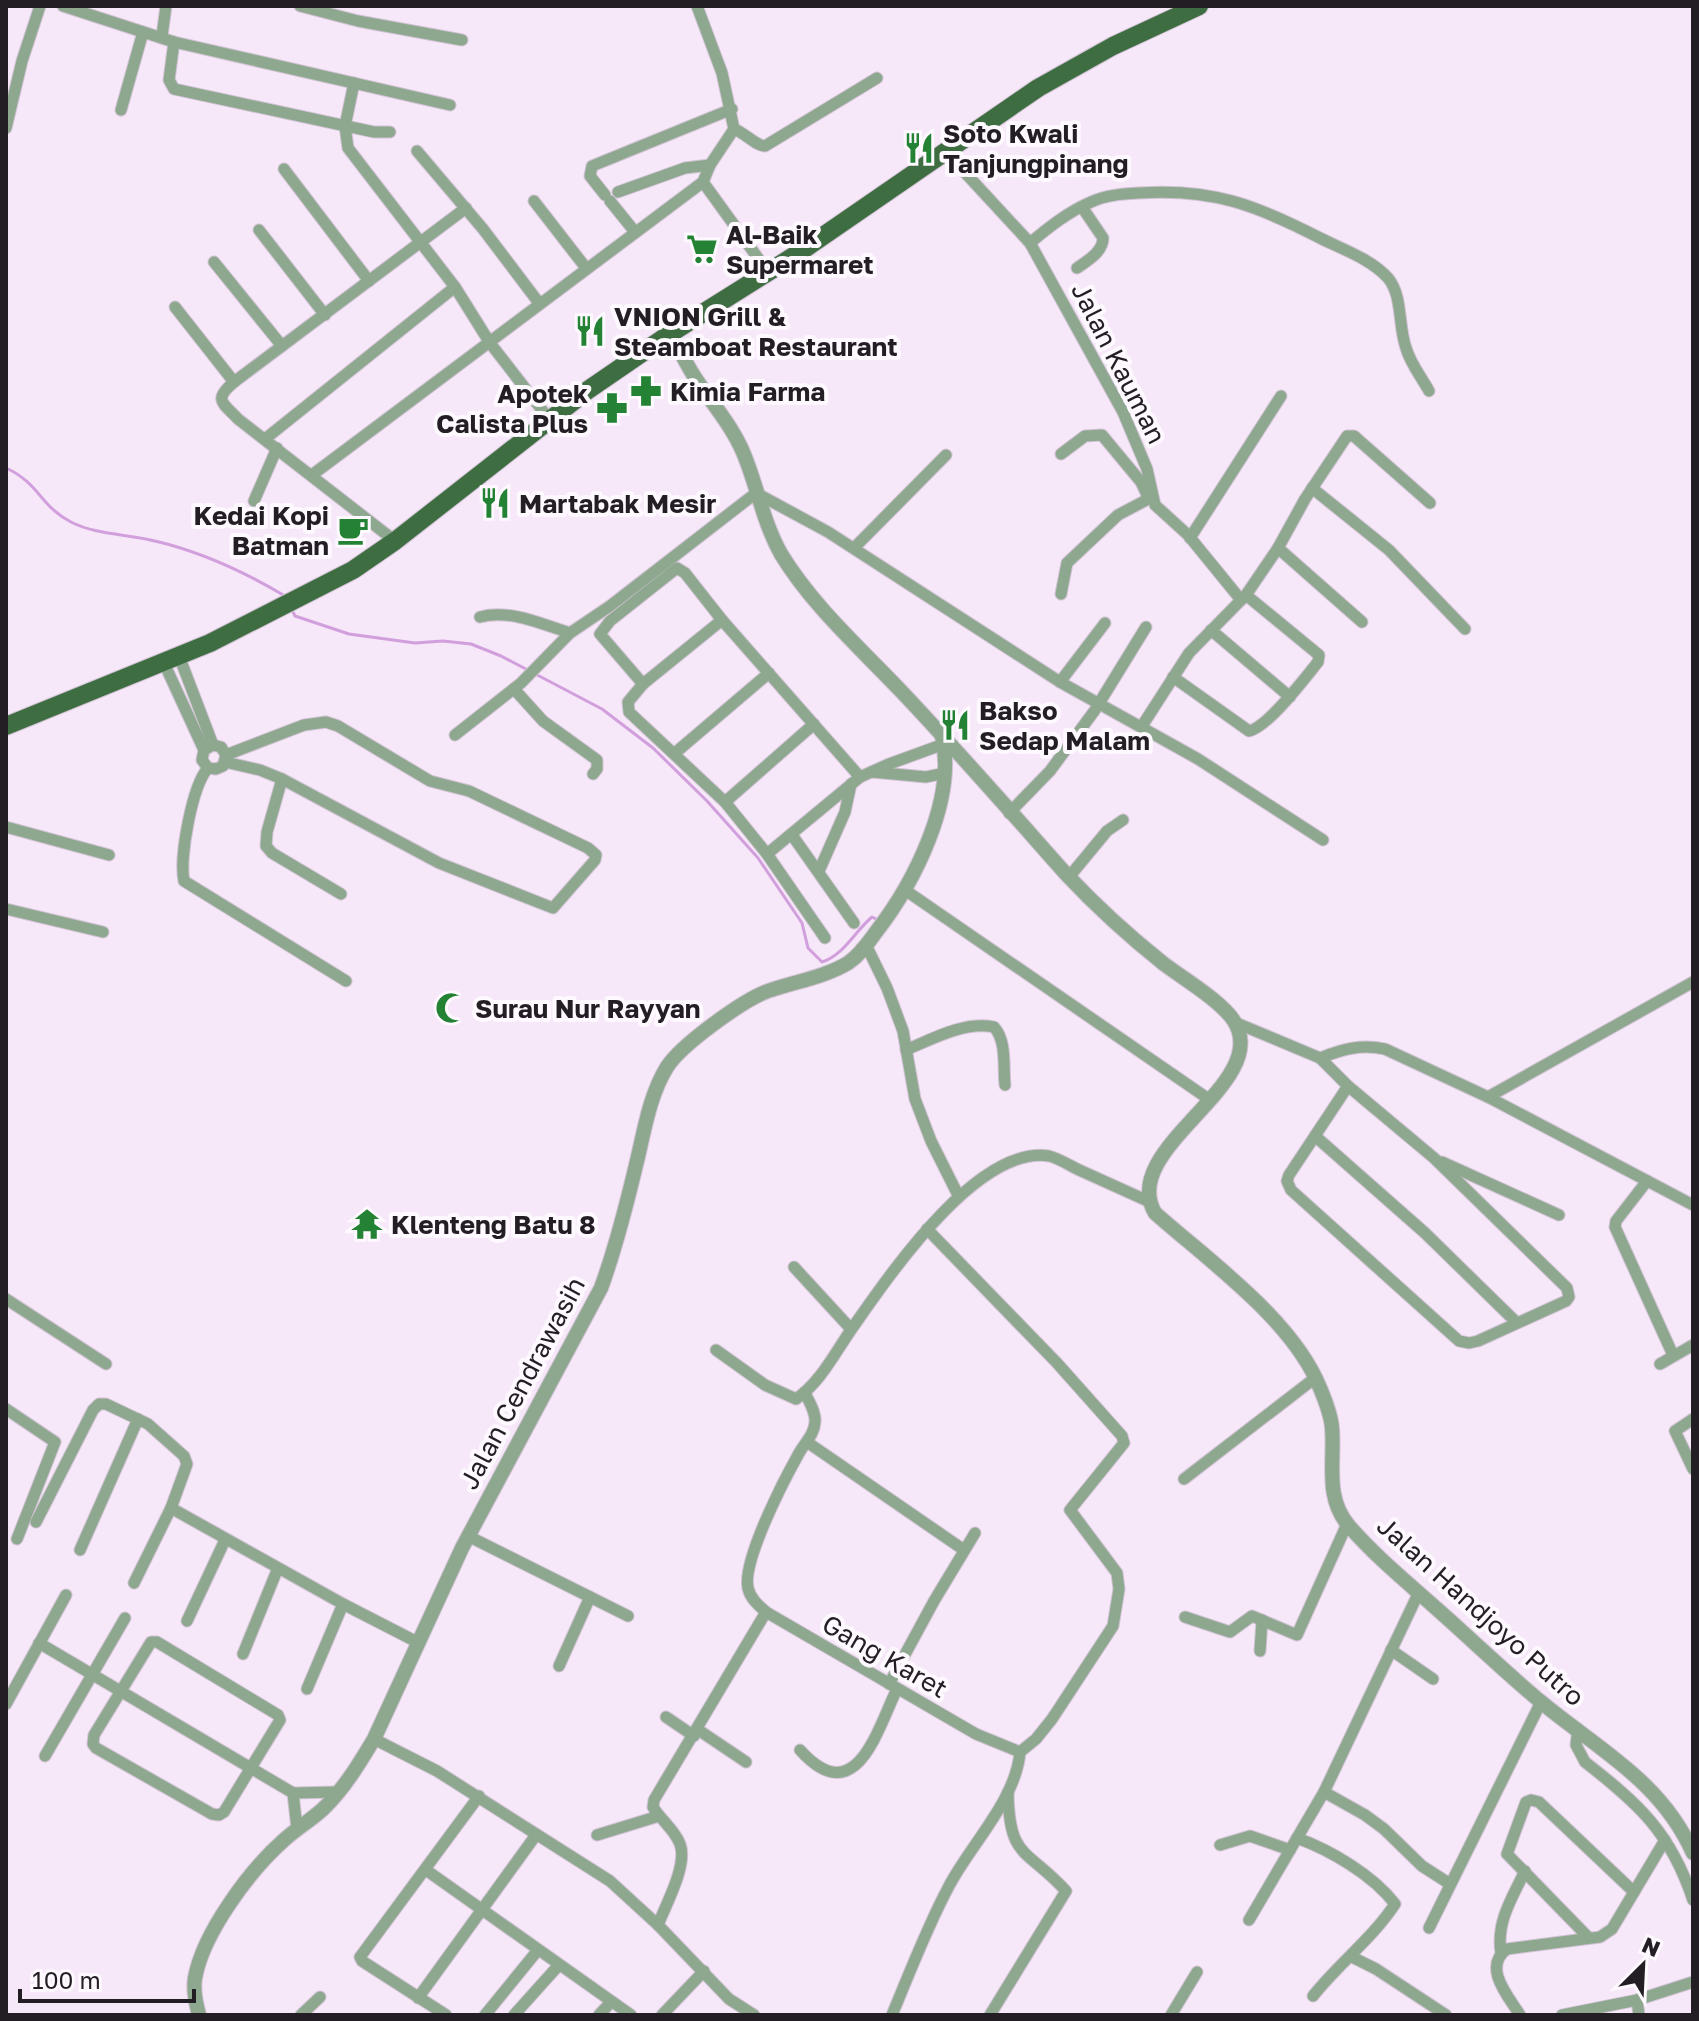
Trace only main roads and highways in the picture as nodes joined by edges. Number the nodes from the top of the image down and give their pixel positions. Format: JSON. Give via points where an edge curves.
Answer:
{"nodes":[{"id":1,"x":1199,"y":6,"type":"edge"},
{"id":2,"x":6,"y":726,"type":"edge"}],
"edges":[{"from":1,"to":2,"type":"main road","via":[[1073,67],[671,333],[549,419],[395,541],[326,586],[172,660]]}]}
